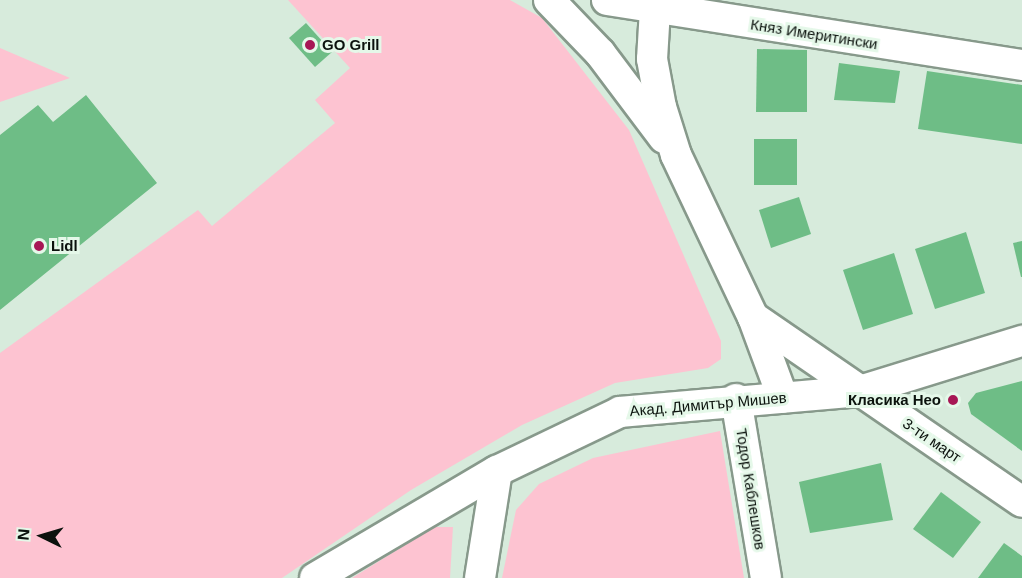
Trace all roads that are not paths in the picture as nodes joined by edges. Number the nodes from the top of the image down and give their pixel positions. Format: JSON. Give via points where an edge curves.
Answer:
{"nodes":[{"id":1,"x":549,"y":0,"type":"edge"},
{"id":2,"x":607,"y":0,"type":"edge"},
{"id":3,"x":655,"y":9,"type":"junction"},
{"id":4,"x":1022,"y":65,"type":"edge"},
{"id":5,"x":676,"y":155,"type":"junction"},
{"id":6,"x":753,"y":317,"type":"junction"},
{"id":7,"x":1022,"y":341,"type":"edge"},
{"id":8,"x":860,"y":391,"type":"junction"},
{"id":9,"x":783,"y":398,"type":"junction"},
{"id":10,"x":736,"y":399,"type":"junction"},
{"id":11,"x":497,"y":471,"type":"junction"},
{"id":12,"x":1022,"y":502,"type":"edge"},
{"id":13,"x":315,"y":578,"type":"edge"},
{"id":14,"x":480,"y":578,"type":"edge"},
{"id":15,"x":766,"y":578,"type":"edge"}],
"edges":[{"from":1,"to":5,"type":"street","via":[[600,53]]},
{"from":2,"to":3,"type":"street","name":"Княз Имеритински"},
{"from":3,"to":4,"type":"street","name":"Княз Имеритински"},
{"from":3,"to":5,"type":"street","via":[[652,59]]},
{"from":5,"to":6,"type":"street","name":"3-ти март"},
{"from":6,"to":8,"type":"street","name":"3-ти март"},
{"from":6,"to":9,"type":"street","name":"3-ти март"},
{"from":7,"to":8,"type":"street","name":"Акад. Димитър Мишев"},
{"from":8,"to":9,"type":"street","name":"Акад. Димитър Мишев"},
{"from":8,"to":12,"type":"street","name":"3-ти март"},
{"from":9,"to":10,"type":"street","name":"Акад. Димитър Мишев"},
{"from":10,"to":11,"type":"street","name":"Акад. Димитър Мишев","via":[[620,412]]},
{"from":10,"to":15,"type":"street","name":"Тодор Каблешков"},
{"from":11,"to":13,"type":"street","name":"Акад. Димитър Мишев"},
{"from":11,"to":14,"type":"street"}]}
